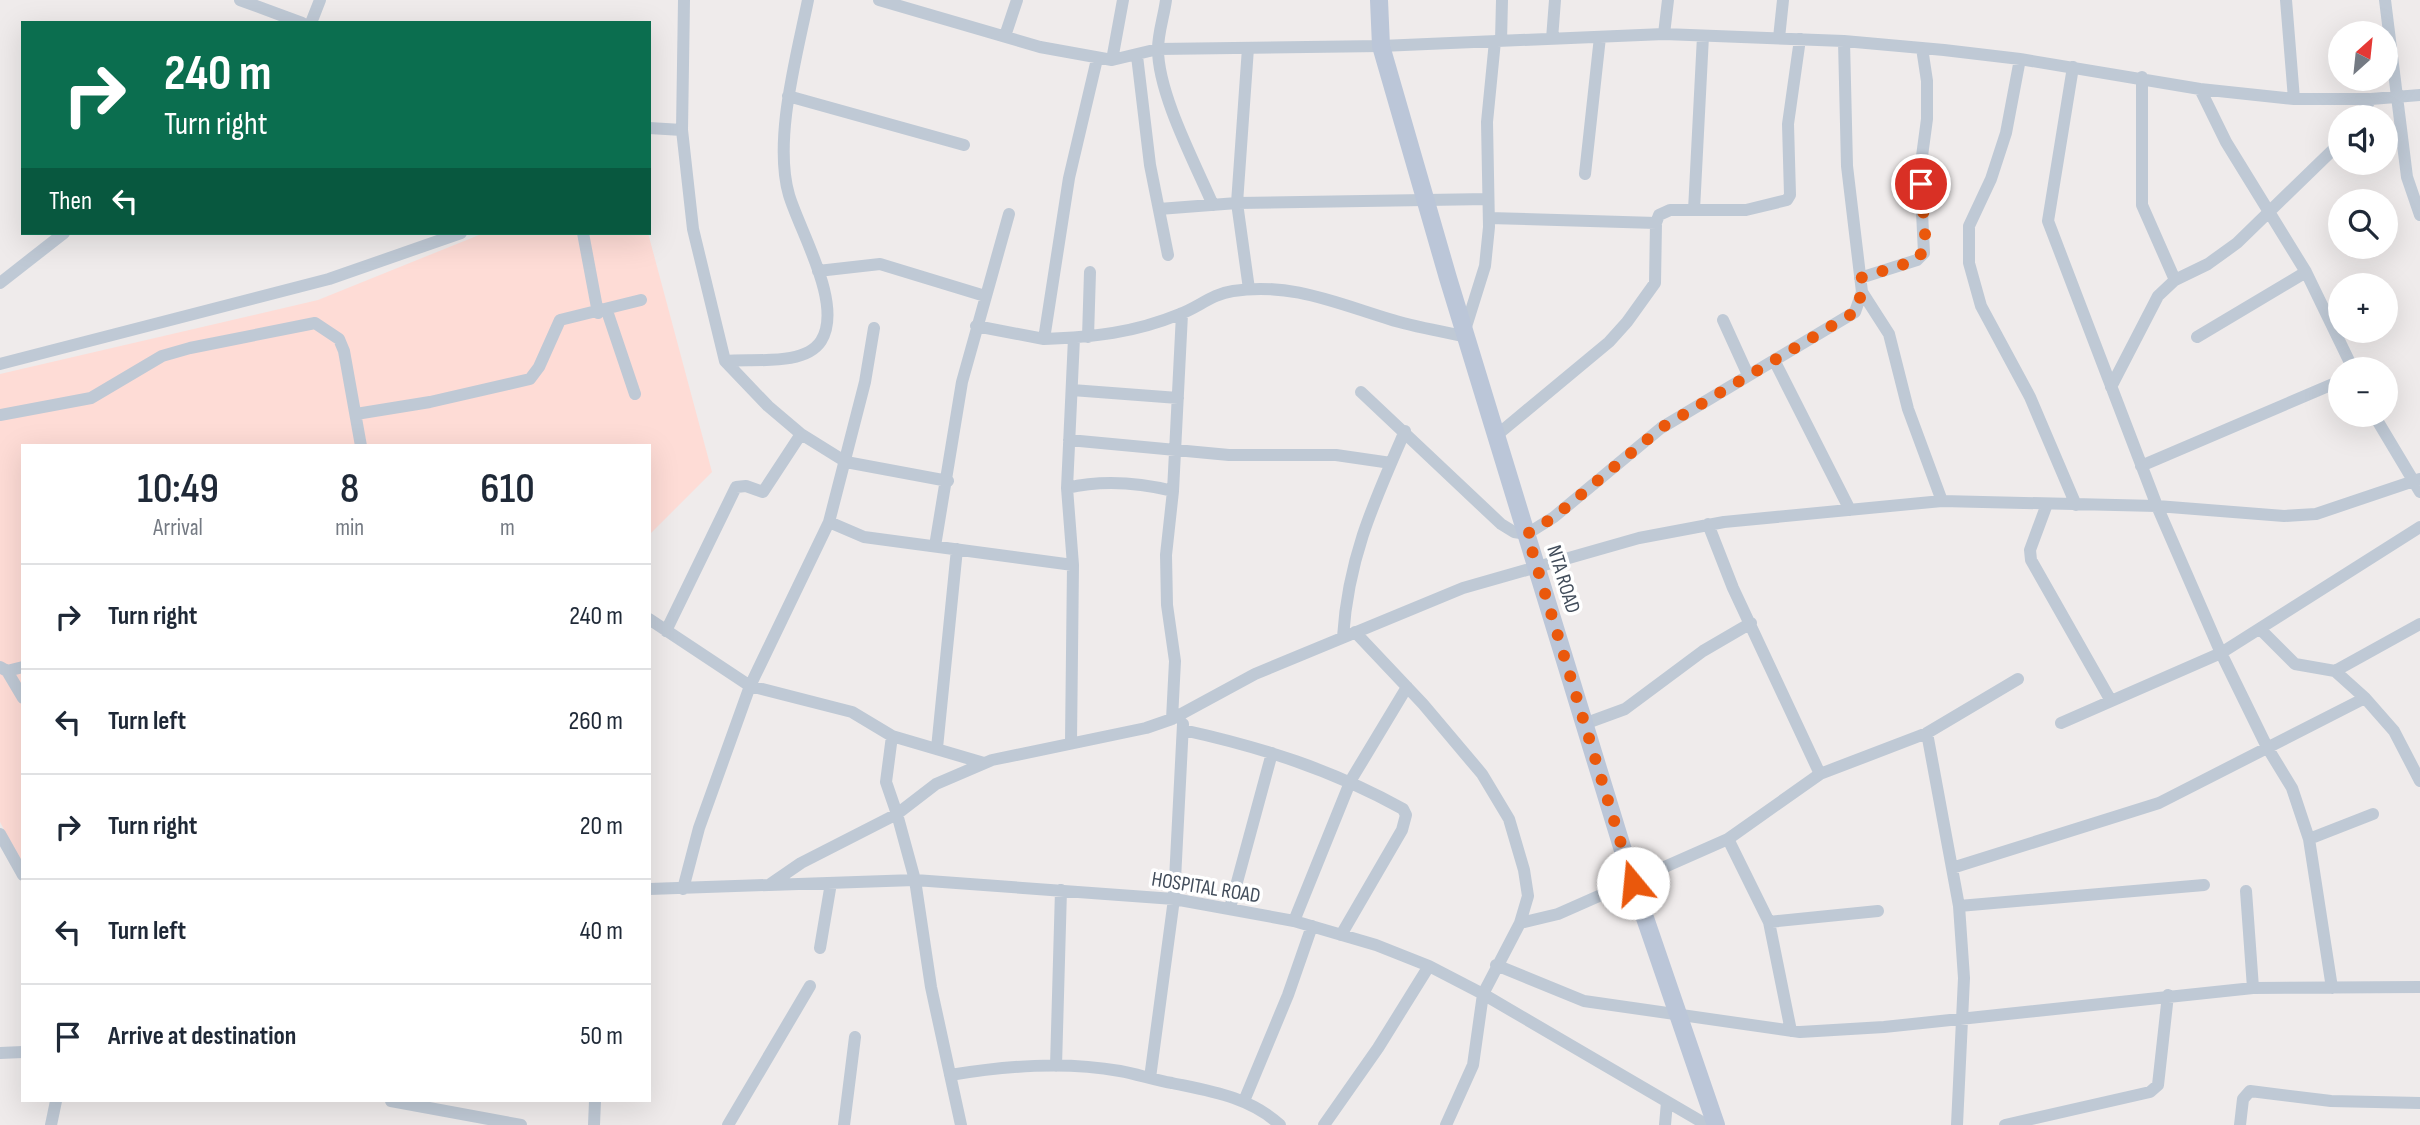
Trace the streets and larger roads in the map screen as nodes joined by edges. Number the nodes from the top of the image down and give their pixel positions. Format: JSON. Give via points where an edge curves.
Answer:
{"nodes":[{"id":1,"x":240,"y":0,"type":"edge"},
{"id":2,"x":320,"y":0,"type":"edge"},
{"id":3,"x":684,"y":0,"type":"edge"},
{"id":4,"x":808,"y":0,"type":"edge"},
{"id":5,"x":1017,"y":0,"type":"edge"},
{"id":6,"x":1123,"y":0,"type":"edge"},
{"id":7,"x":1166,"y":0,"type":"edge"},
{"id":8,"x":1379,"y":0,"type":"edge"},
{"id":9,"x":1502,"y":0,"type":"edge"},
{"id":10,"x":1555,"y":0,"type":"edge"},
{"id":11,"x":1668,"y":0,"type":"edge"},
{"id":12,"x":1783,"y":0,"type":"edge"},
{"id":13,"x":2286,"y":0,"type":"edge"},
{"id":14,"x":2385,"y":0,"type":"edge"},
{"id":15,"x":887,"y":1,"type":"edge"},
{"id":16,"x":297,"y":21,"type":"edge"},
{"id":17,"x":312,"y":21,"type":"edge"},
{"id":18,"x":1664,"y":34,"type":"junction"},
{"id":19,"x":1005,"y":36,"type":"junction"},
{"id":20,"x":1703,"y":36,"type":"junction"},
{"id":21,"x":1600,"y":37,"type":"junction"},
{"id":22,"x":1779,"y":38,"type":"junction"},
{"id":23,"x":1552,"y":39,"type":"junction"},
{"id":24,"x":1800,"y":39,"type":"junction"},
{"id":25,"x":1498,"y":41,"type":"junction"},
{"id":26,"x":1844,"y":41,"type":"junction"},
{"id":27,"x":1381,"y":46,"type":"junction"},
{"id":28,"x":1248,"y":48,"type":"junction"},
{"id":29,"x":1923,"y":48,"type":"junction"},
{"id":30,"x":1158,"y":50,"type":"junction"},
{"id":31,"x":1136,"y":56,"type":"junction"},
{"id":32,"x":1097,"y":59,"type":"junction"},
{"id":33,"x":2020,"y":59,"type":"junction"},
{"id":34,"x":1112,"y":60,"type":"junction"},
{"id":35,"x":2073,"y":67,"type":"junction"},
{"id":36,"x":2142,"y":77,"type":"junction"},
{"id":37,"x":2200,"y":89,"type":"junction"},
{"id":38,"x":2420,"y":95,"type":"edge"},
{"id":39,"x":788,"y":96,"type":"junction"},
{"id":40,"x":2396,"y":97,"type":"junction"},
{"id":41,"x":2294,"y":99,"type":"junction"},
{"id":42,"x":2371,"y":99,"type":"junction"},
{"id":43,"x":2367,"y":105,"type":"edge"},
{"id":44,"x":651,"y":128,"type":"edge"},
{"id":45,"x":682,"y":130,"type":"junction"},
{"id":46,"x":964,"y":145,"type":"dead end"},
{"id":47,"x":2328,"y":154,"type":"edge"},
{"id":48,"x":1585,"y":174,"type":"dead end"},
{"id":49,"x":1424,"y":198,"type":"junction"},
{"id":50,"x":1488,"y":199,"type":"junction"},
{"id":51,"x":1237,"y":204,"type":"junction"},
{"id":52,"x":1213,"y":205,"type":"junction"},
{"id":53,"x":1159,"y":209,"type":"junction"},
{"id":54,"x":1694,"y":210,"type":"junction"},
{"id":55,"x":2267,"y":211,"type":"junction"},
{"id":56,"x":1009,"y":214,"type":"dead end"},
{"id":57,"x":2420,"y":215,"type":"edge"},
{"id":58,"x":1489,"y":218,"type":"junction"},
{"id":59,"x":1656,"y":223,"type":"junction"},
{"id":60,"x":61,"y":235,"type":"edge"},
{"id":61,"x":455,"y":235,"type":"edge"},
{"id":62,"x":584,"y":235,"type":"edge"},
{"id":63,"x":1168,"y":255,"type":"dead end"},
{"id":64,"x":818,"y":271,"type":"junction"},
{"id":65,"x":1090,"y":272,"type":"dead end"},
{"id":66,"x":2306,"y":272,"type":"junction"},
{"id":67,"x":1860,"y":278,"type":"junction"},
{"id":68,"x":2175,"y":280,"type":"junction"},
{"id":69,"x":0,"y":283,"type":"edge"},
{"id":70,"x":1249,"y":289,"type":"junction"},
{"id":71,"x":1862,"y":292,"type":"junction"},
{"id":72,"x":985,"y":296,"type":"junction"},
{"id":73,"x":641,"y":299,"type":"dead end"},
{"id":74,"x":603,"y":312,"type":"junction"},
{"id":75,"x":1182,"y":314,"type":"junction"},
{"id":76,"x":1723,"y":320,"type":"dead end"},
{"id":77,"x":976,"y":326,"type":"junction"},
{"id":78,"x":874,"y":328,"type":"dead end"},
{"id":79,"x":1466,"y":334,"type":"junction"},
{"id":80,"x":1088,"y":337,"type":"junction"},
{"id":81,"x":2197,"y":337,"type":"dead end"},
{"id":82,"x":1074,"y":338,"type":"junction"},
{"id":83,"x":1044,"y":339,"type":"junction"},
{"id":84,"x":2347,"y":357,"type":"edge"},
{"id":85,"x":1774,"y":360,"type":"junction"},
{"id":86,"x":725,"y":361,"type":"junction"},
{"id":87,"x":0,"y":364,"type":"edge"},
{"id":88,"x":1748,"y":375,"type":"junction"},
{"id":89,"x":2328,"y":386,"type":"edge"},
{"id":90,"x":2111,"y":387,"type":"junction"},
{"id":91,"x":1072,"y":390,"type":"junction"},
{"id":92,"x":1362,"y":392,"type":"dead end"},
{"id":93,"x":635,"y":394,"type":"dead end"},
{"id":94,"x":1178,"y":398,"type":"junction"},
{"id":95,"x":356,"y":414,"type":"junction"},
{"id":96,"x":0,"y":415,"type":"edge"},
{"id":97,"x":2382,"y":427,"type":"edge"},
{"id":98,"x":1405,"y":431,"type":"junction"},
{"id":99,"x":801,"y":434,"type":"junction"},
{"id":100,"x":1497,"y":435,"type":"junction"},
{"id":101,"x":1069,"y":440,"type":"junction"},
{"id":102,"x":360,"y":444,"type":"edge"},
{"id":103,"x":1175,"y":451,"type":"junction"},
{"id":104,"x":846,"y":462,"type":"junction"},
{"id":105,"x":1391,"y":463,"type":"junction"},
{"id":106,"x":2141,"y":466,"type":"junction"},
{"id":107,"x":948,"y":481,"type":"junction"},
{"id":108,"x":2418,"y":484,"type":"edge"},
{"id":109,"x":1067,"y":488,"type":"junction"},
{"id":110,"x":1173,"y":491,"type":"junction"},
{"id":111,"x":1942,"y":501,"type":"junction"},
{"id":112,"x":2047,"y":504,"type":"junction"},
{"id":113,"x":2076,"y":505,"type":"junction"},
{"id":114,"x":2157,"y":506,"type":"junction"},
{"id":115,"x":1850,"y":510,"type":"junction"},
{"id":116,"x":829,"y":522,"type":"junction"},
{"id":117,"x":1708,"y":524,"type":"junction"},
{"id":118,"x":2420,"y":527,"type":"edge"},
{"id":119,"x":1527,"y":534,"type":"junction"},
{"id":120,"x":935,"y":547,"type":"junction"},
{"id":121,"x":957,"y":549,"type":"junction"},
{"id":122,"x":1073,"y":565,"type":"junction"},
{"id":123,"x":1537,"y":567,"type":"junction"},
{"id":124,"x":651,"y":620,"type":"edge"},
{"id":125,"x":1751,"y":623,"type":"junction"},
{"id":126,"x":2420,"y":624,"type":"edge"},
{"id":127,"x":2260,"y":629,"type":"junction"},
{"id":128,"x":666,"y":631,"type":"junction"},
{"id":129,"x":1349,"y":635,"type":"junction"},
{"id":130,"x":2221,"y":653,"type":"junction"},
{"id":131,"x":21,"y":667,"type":"edge"},
{"id":132,"x":3,"y":669,"type":"edge"},
{"id":133,"x":2335,"y":671,"type":"junction"},
{"id":134,"x":2018,"y":679,"type":"dead end"},
{"id":135,"x":750,"y":686,"type":"junction"},
{"id":136,"x":1407,"y":687,"type":"junction"},
{"id":137,"x":21,"y":695,"type":"edge"},
{"id":138,"x":2365,"y":698,"type":"junction"},
{"id":139,"x":2111,"y":701,"type":"junction"},
{"id":140,"x":1178,"y":716,"type":"junction"},
{"id":141,"x":2061,"y":723,"type":"dead end"},
{"id":142,"x":1584,"y":724,"type":"junction"},
{"id":143,"x":1183,"y":730,"type":"junction"},
{"id":144,"x":1927,"y":733,"type":"junction"},
{"id":145,"x":892,"y":736,"type":"junction"},
{"id":146,"x":1071,"y":741,"type":"junction"},
{"id":147,"x":2267,"y":747,"type":"junction"},
{"id":148,"x":937,"y":748,"type":"junction"},
{"id":149,"x":1272,"y":753,"type":"junction"},
{"id":150,"x":984,"y":763,"type":"junction"},
{"id":151,"x":1820,"y":774,"type":"junction"},
{"id":152,"x":1351,"y":780,"type":"junction"},
{"id":153,"x":2420,"y":781,"type":"edge"},
{"id":154,"x":897,"y":814,"type":"junction"},
{"id":155,"x":2373,"y":814,"type":"dead end"},
{"id":156,"x":0,"y":834,"type":"edge"},
{"id":157,"x":1728,"y":839,"type":"junction"},
{"id":158,"x":2309,"y":839,"type":"junction"},
{"id":159,"x":1952,"y":868,"type":"junction"},
{"id":160,"x":21,"y":872,"type":"edge"},
{"id":161,"x":915,"y":880,"type":"junction"},
{"id":162,"x":831,"y":883,"type":"junction"},
{"id":163,"x":1633,"y":883,"type":"junction"},
{"id":164,"x":2204,"y":885,"type":"dead end"},
{"id":165,"x":767,"y":886,"type":"junction"},
{"id":166,"x":651,"y":889,"type":"edge"},
{"id":167,"x":683,"y":889,"type":"junction"},
{"id":168,"x":1062,"y":890,"type":"junction"},
{"id":169,"x":2246,"y":891,"type":"dead end"},
{"id":170,"x":1174,"y":900,"type":"junction"},
{"id":171,"x":1959,"y":906,"type":"junction"},
{"id":172,"x":1230,"y":908,"type":"junction"},
{"id":173,"x":1878,"y":911,"type":"dead end"},
{"id":174,"x":1294,"y":921,"type":"junction"},
{"id":175,"x":1769,"y":922,"type":"junction"},
{"id":176,"x":1520,"y":923,"type":"junction"},
{"id":177,"x":1312,"y":926,"type":"junction"},
{"id":178,"x":1341,"y":935,"type":"junction"},
{"id":179,"x":820,"y":948,"type":"dead end"},
{"id":180,"x":1496,"y":965,"type":"junction"},
{"id":181,"x":1429,"y":966,"type":"junction"},
{"id":182,"x":810,"y":986,"type":"dead end"},
{"id":183,"x":2420,"y":987,"type":"edge"},
{"id":184,"x":2253,"y":988,"type":"junction"},
{"id":185,"x":2332,"y":988,"type":"junction"},
{"id":186,"x":1483,"y":993,"type":"junction"},
{"id":187,"x":2168,"y":995,"type":"junction"},
{"id":188,"x":1677,"y":1013,"type":"junction"},
{"id":189,"x":1962,"y":1019,"type":"junction"},
{"id":190,"x":1791,"y":1031,"type":"junction"},
{"id":191,"x":855,"y":1037,"type":"dead end"},
{"id":192,"x":21,"y":1052,"type":"edge"},
{"id":193,"x":0,"y":1053,"type":"edge"},
{"id":194,"x":1056,"y":1066,"type":"junction"},
{"id":195,"x":950,"y":1075,"type":"junction"},
{"id":196,"x":1150,"y":1078,"type":"junction"},
{"id":197,"x":1244,"y":1101,"type":"junction"},
{"id":198,"x":1667,"y":1101,"type":"junction"},
{"id":199,"x":56,"y":1102,"type":"edge"},
{"id":200,"x":396,"y":1102,"type":"edge"},
{"id":201,"x":595,"y":1102,"type":"edge"},
{"id":202,"x":2420,"y":1103,"type":"edge"},
{"id":203,"x":51,"y":1125,"type":"edge"},
{"id":204,"x":522,"y":1125,"type":"edge"},
{"id":205,"x":594,"y":1125,"type":"edge"},
{"id":206,"x":728,"y":1125,"type":"edge"},
{"id":207,"x":844,"y":1125,"type":"edge"},
{"id":208,"x":961,"y":1125,"type":"edge"},
{"id":209,"x":1280,"y":1125,"type":"edge"},
{"id":210,"x":1324,"y":1125,"type":"edge"},
{"id":211,"x":1446,"y":1125,"type":"edge"},
{"id":212,"x":1665,"y":1125,"type":"edge"},
{"id":213,"x":1707,"y":1125,"type":"edge"},
{"id":214,"x":1716,"y":1125,"type":"edge"},
{"id":215,"x":1957,"y":1125,"type":"edge"},
{"id":216,"x":2005,"y":1125,"type":"edge"},
{"id":217,"x":2241,"y":1125,"type":"edge"}],
"edges":[{"from":1,"to":16,"type":"street"},
{"from":2,"to":17,"type":"street"},
{"from":3,"to":45,"type":"street"},
{"from":4,"to":39,"type":"street"},
{"from":5,"to":19,"type":"street"},
{"from":6,"to":34,"type":"street"},
{"from":7,"to":30,"type":"street"},
{"from":8,"to":27,"type":"street","name":"NTA ROAD"},
{"from":9,"to":25,"type":"street"},
{"from":10,"to":23,"type":"street"},
{"from":11,"to":18,"type":"street"},
{"from":12,"to":22,"type":"street"},
{"from":13,"to":41,"type":"street"},
{"from":14,"to":40,"type":"street"},
{"from":15,"to":19,"type":"street"},
{"from":18,"to":20,"type":"street"},
{"from":18,"to":21,"type":"street"},
{"from":19,"to":32,"type":"street"},
{"from":20,"to":22,"type":"street"},
{"from":20,"to":54,"type":"street"},
{"from":21,"to":23,"type":"street"},
{"from":21,"to":48,"type":"street"},
{"from":22,"to":24,"type":"street"},
{"from":23,"to":25,"type":"street"},
{"from":24,"to":26,"type":"street"},
{"from":24,"to":54,"type":"street","via":[[1788,124],[1790,195],[1781,202],[1746,211]]},
{"from":25,"to":27,"type":"street"},
{"from":25,"to":50,"type":"street","via":[[1487,122]]},
{"from":26,"to":29,"type":"street"},
{"from":26,"to":67,"type":"street","via":[[1847,166]]},
{"from":27,"to":28,"type":"street"},
{"from":27,"to":49,"type":"street","name":"NTA ROAD"},
{"from":28,"to":30,"type":"street"},
{"from":28,"to":51,"type":"street"},
{"from":29,"to":33,"type":"street"},
{"from":29,"to":67,"type":"street","via":[[1927,81],[1920,171],[1924,253],[1917,260]]},
{"from":30,"to":31,"type":"street"},
{"from":30,"to":52,"type":"street","via":[[1172,108]]},
{"from":31,"to":34,"type":"street"},
{"from":31,"to":53,"type":"street"},
{"from":32,"to":34,"type":"street"},
{"from":32,"to":83,"type":"street","via":[[1066,191]]},
{"from":33,"to":35,"type":"street"},
{"from":33,"to":113,"type":"street","via":[[1992,179],[1969,226],[1969,263],[1981,306],[2030,397]]},
{"from":35,"to":36,"type":"street"},
{"from":35,"to":90,"type":"street","via":[[2048,221]]},
{"from":36,"to":37,"type":"street"},
{"from":36,"to":68,"type":"street","via":[[2142,205]]},
{"from":37,"to":41,"type":"street"},
{"from":37,"to":55,"type":"street"},
{"from":38,"to":40,"type":"street"},
{"from":39,"to":46,"type":"street"},
{"from":39,"to":64,"type":"street","via":[[788,191]]},
{"from":40,"to":42,"type":"street"},
{"from":40,"to":57,"type":"street","via":[[2407,177]]},
{"from":41,"to":42,"type":"street"},
{"from":42,"to":43,"type":"street"},
{"from":44,"to":45,"type":"street"},
{"from":45,"to":86,"type":"street","via":[[693,229]]},
{"from":47,"to":55,"type":"street"},
{"from":49,"to":50,"type":"street"},
{"from":49,"to":51,"type":"street"},
{"from":49,"to":79,"type":"street","name":"NTA ROAD"},
{"from":50,"to":58,"type":"street"},
{"from":51,"to":52,"type":"street"},
{"from":51,"to":70,"type":"street"},
{"from":52,"to":53,"type":"street"},
{"from":53,"to":63,"type":"street"},
{"from":54,"to":59,"type":"street","via":[[1670,210],[1659,215]]},
{"from":55,"to":66,"type":"street"},
{"from":55,"to":68,"type":"street","via":[[2208,264]]},
{"from":56,"to":72,"type":"street"},
{"from":58,"to":59,"type":"street"},
{"from":58,"to":79,"type":"street","via":[[1485,266]]},
{"from":59,"to":100,"type":"street","via":[[1655,283],[1627,322]]},
{"from":60,"to":69,"type":"street"},
{"from":61,"to":87,"type":"street","via":[[329,279]]},
{"from":62,"to":74,"type":"street"},
{"from":64,"to":72,"type":"street","via":[[880,264]]},
{"from":64,"to":86,"type":"street","via":[[828,314],[820,343],[809,352],[787,358]]},
{"from":65,"to":80,"type":"street"},
{"from":66,"to":81,"type":"street"},
{"from":66,"to":84,"type":"street"},
{"from":67,"to":71,"type":"street"},
{"from":68,"to":90,"type":"street","via":[[2150,309]]},
{"from":70,"to":75,"type":"street","via":[[1209,297]]},
{"from":70,"to":79,"type":"street","via":[[1297,290],[1393,320]]},
{"from":71,"to":85,"type":"street","via":[[1855,312]]},
{"from":71,"to":111,"type":"street","via":[[1889,334],[1908,409]]},
{"from":72,"to":77,"type":"street"},
{"from":73,"to":74,"type":"street"},
{"from":74,"to":93,"type":"street"},
{"from":74,"to":95,"type":"street","via":[[560,320],[530,379]]},
{"from":75,"to":80,"type":"street","via":[[1109,336]]},
{"from":75,"to":94,"type":"street"},
{"from":76,"to":88,"type":"street"},
{"from":77,"to":83,"type":"street"},
{"from":77,"to":107,"type":"street","via":[[962,382]]},
{"from":78,"to":104,"type":"street"},
{"from":79,"to":100,"type":"street","name":"NTA ROAD"},
{"from":80,"to":82,"type":"street"},
{"from":82,"to":83,"type":"street"},
{"from":82,"to":91,"type":"street"},
{"from":85,"to":88,"type":"street"},
{"from":85,"to":115,"type":"street"},
{"from":86,"to":99,"type":"street"},
{"from":88,"to":119,"type":"street","via":[[1661,428]]},
{"from":89,"to":106,"type":"street"},
{"from":90,"to":106,"type":"street"},
{"from":91,"to":94,"type":"street"},
{"from":91,"to":101,"type":"street"},
{"from":92,"to":98,"type":"street"},
{"from":94,"to":103,"type":"street"},
{"from":95,"to":96,"type":"street","via":[[339,339],[315,323],[162,356],[91,398]]},
{"from":95,"to":102,"type":"street"},
{"from":97,"to":108,"type":"street"},
{"from":98,"to":105,"type":"street"},
{"from":98,"to":119,"type":"street","via":[[1501,524]]},
{"from":99,"to":104,"type":"street"},
{"from":99,"to":128,"type":"street","via":[[762,492],[736,487]]},
{"from":100,"to":119,"type":"street","name":"NTA ROAD"},
{"from":101,"to":103,"type":"street"},
{"from":101,"to":109,"type":"street"},
{"from":103,"to":105,"type":"street","via":[[1336,455]]},
{"from":103,"to":110,"type":"street"},
{"from":104,"to":107,"type":"street"},
{"from":104,"to":116,"type":"street"},
{"from":105,"to":129,"type":"street","via":[[1366,523],[1346,594]]},
{"from":106,"to":114,"type":"street"},
{"from":107,"to":120,"type":"street"},
{"from":108,"to":114,"type":"street","via":[[2316,514],[2284,516]]},
{"from":109,"to":110,"type":"street","via":[[1086,484]]},
{"from":109,"to":122,"type":"street"},
{"from":110,"to":140,"type":"street","via":[[1166,555],[1167,605]]},
{"from":111,"to":112,"type":"street"},
{"from":111,"to":115,"type":"street"},
{"from":112,"to":113,"type":"street"},
{"from":112,"to":139,"type":"street","via":[[2030,550],[2031,560]]},
{"from":113,"to":114,"type":"street"},
{"from":114,"to":130,"type":"street"},
{"from":115,"to":117,"type":"street"},
{"from":116,"to":120,"type":"street","via":[[864,537]]},
{"from":116,"to":135,"type":"street"},
{"from":117,"to":123,"type":"street"},
{"from":117,"to":125,"type":"street"},
{"from":118,"to":127,"type":"street"},
{"from":119,"to":123,"type":"street","name":"NTA ROAD"},
{"from":120,"to":121,"type":"street"},
{"from":121,"to":122,"type":"street"},
{"from":121,"to":148,"type":"street"},
{"from":122,"to":146,"type":"street"},
{"from":123,"to":129,"type":"street","via":[[1463,588]]},
{"from":123,"to":142,"type":"street","name":"NTA ROAD"},
{"from":124,"to":128,"type":"street"},
{"from":125,"to":142,"type":"street","via":[[1703,651],[1625,709]]},
{"from":125,"to":151,"type":"street"},
{"from":126,"to":133,"type":"street"},
{"from":127,"to":130,"type":"street"},
{"from":127,"to":133,"type":"street","via":[[2295,664]]},
{"from":128,"to":135,"type":"street"},
{"from":129,"to":136,"type":"street"},
{"from":129,"to":140,"type":"street","via":[[1255,674]]},
{"from":130,"to":139,"type":"street"},
{"from":130,"to":147,"type":"street"},
{"from":131,"to":132,"type":"street"},
{"from":132,"to":137,"type":"street"},
{"from":133,"to":138,"type":"street"},
{"from":134,"to":144,"type":"street"},
{"from":135,"to":145,"type":"street","via":[[852,712]]},
{"from":135,"to":167,"type":"street","via":[[699,828]]},
{"from":136,"to":152,"type":"street"},
{"from":136,"to":176,"type":"street","via":[[1482,774],[1509,819],[1528,896]]},
{"from":138,"to":147,"type":"street"},
{"from":138,"to":153,"type":"street","via":[[2394,731]]},
{"from":139,"to":141,"type":"street"},
{"from":140,"to":143,"type":"street"},
{"from":140,"to":146,"type":"street","via":[[1146,728]]},
{"from":142,"to":163,"type":"street","name":"NTA ROAD"},
{"from":143,"to":149,"type":"street"},
{"from":143,"to":170,"type":"street"},
{"from":144,"to":151,"type":"street"},
{"from":144,"to":159,"type":"street"},
{"from":145,"to":148,"type":"street"},
{"from":145,"to":154,"type":"street","via":[[886,782]]},
{"from":146,"to":150,"type":"street"},
{"from":147,"to":158,"type":"street","via":[[2292,788]]},
{"from":147,"to":159,"type":"street","via":[[2159,803]]},
{"from":148,"to":150,"type":"street"},
{"from":149,"to":152,"type":"street"},
{"from":149,"to":172,"type":"street"},
{"from":150,"to":154,"type":"street","via":[[936,784]]},
{"from":151,"to":157,"type":"street"},
{"from":152,"to":174,"type":"street"},
{"from":152,"to":178,"type":"street","via":[[1403,809],[1406,821]]},
{"from":154,"to":161,"type":"street"},
{"from":154,"to":165,"type":"street","via":[[801,863]]},
{"from":155,"to":158,"type":"street"},
{"from":156,"to":160,"type":"street"},
{"from":157,"to":163,"type":"street"},
{"from":157,"to":175,"type":"street"},
{"from":158,"to":185,"type":"street"},
{"from":159,"to":171,"type":"street"},
{"from":161,"to":162,"type":"street","name":"HOSPITAL ROAD"},
{"from":161,"to":168,"type":"street","name":"HOSPITAL ROAD"},
{"from":161,"to":195,"type":"street"},
{"from":162,"to":165,"type":"street","name":"HOSPITAL ROAD"},
{"from":162,"to":179,"type":"street"},
{"from":163,"to":176,"type":"street","via":[[1558,914]]},
{"from":163,"to":188,"type":"street","name":"NTA ROAD"},
{"from":164,"to":171,"type":"street"},
{"from":165,"to":167,"type":"street","name":"HOSPITAL ROAD"},
{"from":166,"to":167,"type":"street","name":"HOSPITAL ROAD"},
{"from":168,"to":170,"type":"street","name":"HOSPITAL ROAD"},
{"from":168,"to":194,"type":"street"},
{"from":169,"to":184,"type":"street"},
{"from":170,"to":172,"type":"street","name":"HOSPITAL ROAD"},
{"from":170,"to":196,"type":"street"},
{"from":171,"to":189,"type":"street"},
{"from":172,"to":174,"type":"street","name":"HOSPITAL ROAD"},
{"from":173,"to":175,"type":"street"},
{"from":174,"to":177,"type":"street","name":"HOSPITAL ROAD"},
{"from":175,"to":190,"type":"street"},
{"from":176,"to":180,"type":"street"},
{"from":177,"to":178,"type":"street","name":"HOSPITAL ROAD"},
{"from":177,"to":197,"type":"street"},
{"from":178,"to":181,"type":"street","name":"HOSPITAL ROAD"},
{"from":180,"to":186,"type":"street"},
{"from":180,"to":188,"type":"street","via":[[1584,1001]]},
{"from":181,"to":186,"type":"street","name":"HOSPITAL ROAD"},
{"from":181,"to":210,"type":"street"},
{"from":182,"to":206,"type":"street"},
{"from":183,"to":185,"type":"street"},
{"from":184,"to":185,"type":"street"},
{"from":184,"to":187,"type":"street"},
{"from":186,"to":198,"type":"street","name":"HOSPITAL ROAD"},
{"from":186,"to":211,"type":"street","via":[[1475,1058]]},
{"from":187,"to":189,"type":"street"},
{"from":187,"to":216,"type":"street","via":[[2158,1085],[2150,1091]]},
{"from":188,"to":190,"type":"street"},
{"from":188,"to":214,"type":"street","name":"NTA ROAD"},
{"from":189,"to":190,"type":"street"},
{"from":189,"to":215,"type":"street"},
{"from":191,"to":207,"type":"street"},
{"from":192,"to":193,"type":"street"},
{"from":194,"to":195,"type":"street"},
{"from":194,"to":196,"type":"street"},
{"from":195,"to":208,"type":"street"},
{"from":196,"to":197,"type":"street"},
{"from":197,"to":209,"type":"street"},
{"from":198,"to":212,"type":"street"},
{"from":198,"to":213,"type":"street","name":"HOSPITAL ROAD"},
{"from":199,"to":203,"type":"street"},
{"from":200,"to":204,"type":"street"},
{"from":201,"to":205,"type":"street"},
{"from":202,"to":217,"type":"street","via":[[2331,1101],[2250,1091],[2243,1099]]}]}
